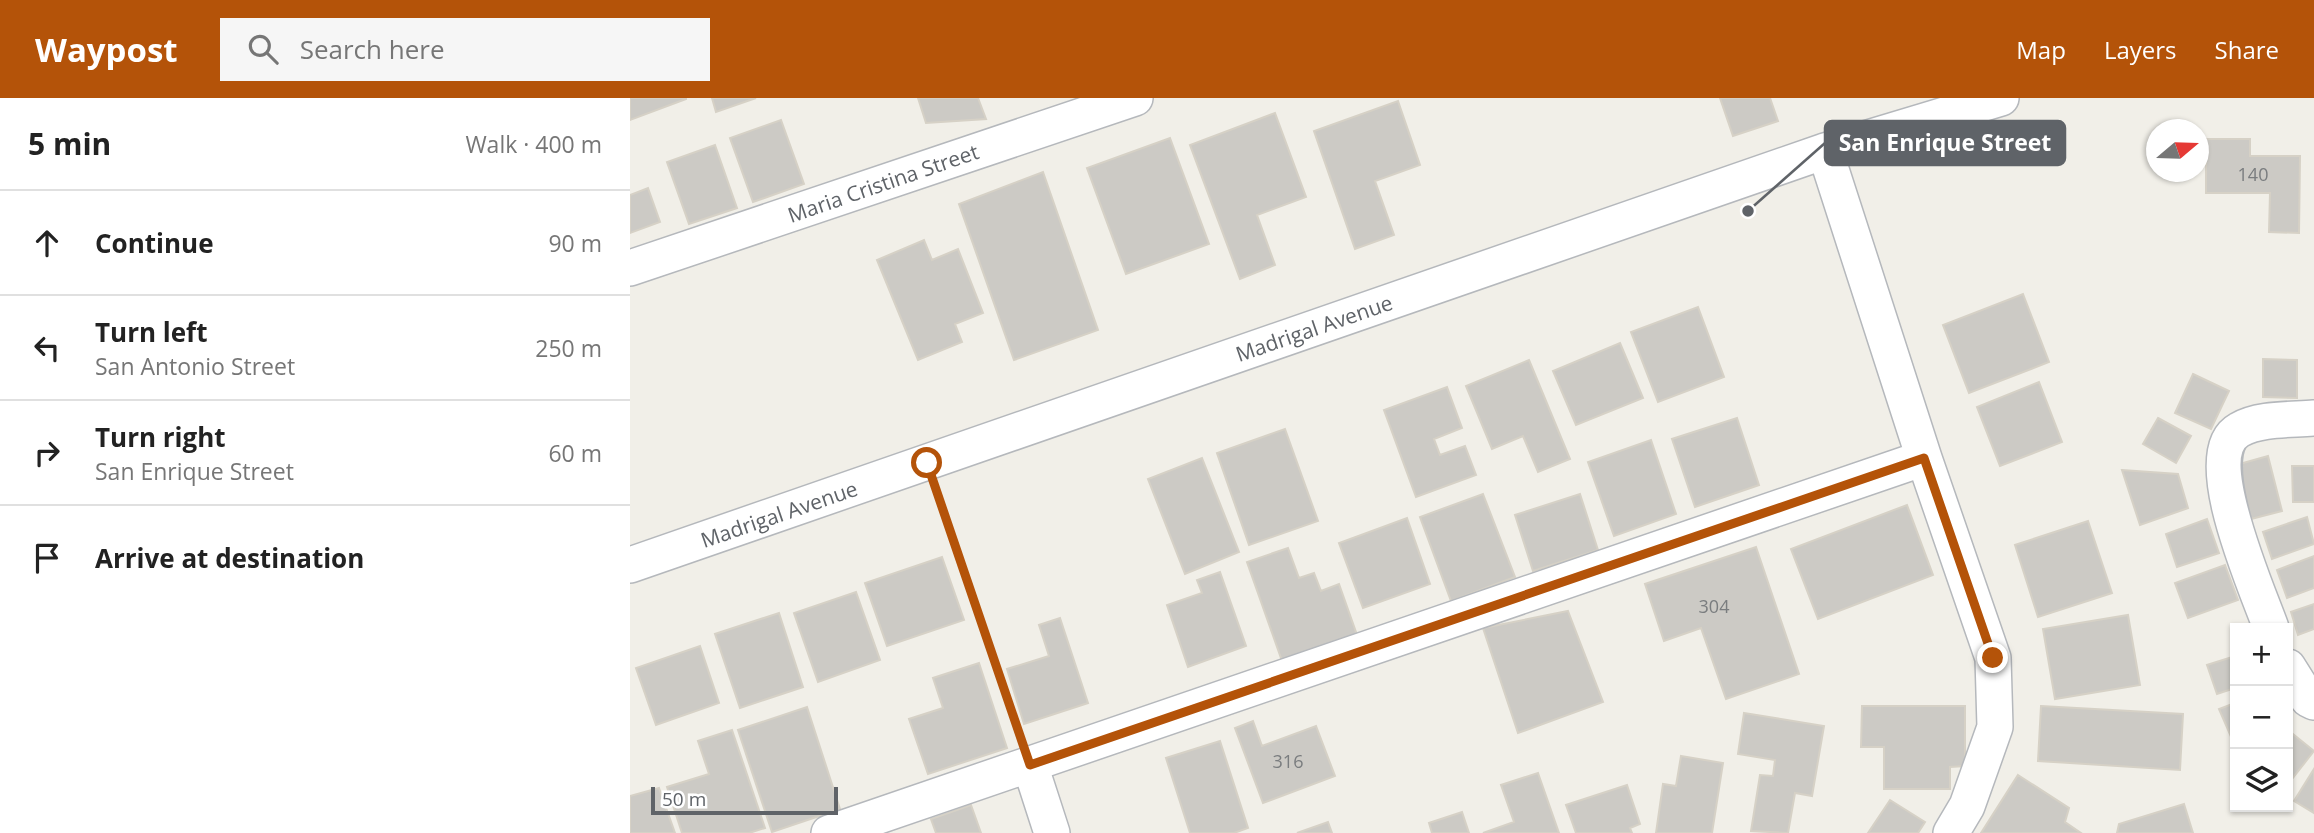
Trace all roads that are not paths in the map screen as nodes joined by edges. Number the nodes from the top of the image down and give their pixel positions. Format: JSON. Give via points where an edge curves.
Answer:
{"nodes":[{"id":1,"x":1135,"y":98,"type":"edge"},
{"id":2,"x":2001,"y":98,"type":"edge"},
{"id":3,"x":1825,"y":151,"type":"junction"},
{"id":4,"x":630,"y":268,"type":"edge"},
{"id":5,"x":2314,"y":418,"type":"edge"},
{"id":6,"x":1924,"y":458,"type":"junction"},
{"id":7,"x":630,"y":565,"type":"edge"},
{"id":8,"x":2269,"y":623,"type":"edge"},
{"id":9,"x":2293,"y":675,"type":"edge"},
{"id":10,"x":2314,"y":702,"type":"edge"},
{"id":11,"x":1030,"y":765,"type":"junction"},
{"id":12,"x":829,"y":833,"type":"edge"},
{"id":13,"x":1052,"y":833,"type":"edge"},
{"id":14,"x":1951,"y":833,"type":"edge"}],
"edges":[{"from":1,"to":4,"type":"street","name":"Maria Cristina Street"},
{"from":2,"to":3,"type":"street","name":"Madrigal Avenue"},
{"from":3,"to":6,"type":"street"},
{"from":3,"to":7,"type":"street","name":"Madrigal Avenue"},
{"from":5,"to":8,"type":"street","via":[[2238,430],[2223,450],[2225,496]]},
{"from":6,"to":11,"type":"street"},
{"from":6,"to":14,"type":"street","via":[[1993,658],[1995,727],[1967,806]]},
{"from":9,"to":10,"type":"street"},
{"from":11,"to":12,"type":"street"},
{"from":11,"to":13,"type":"street"}]}
